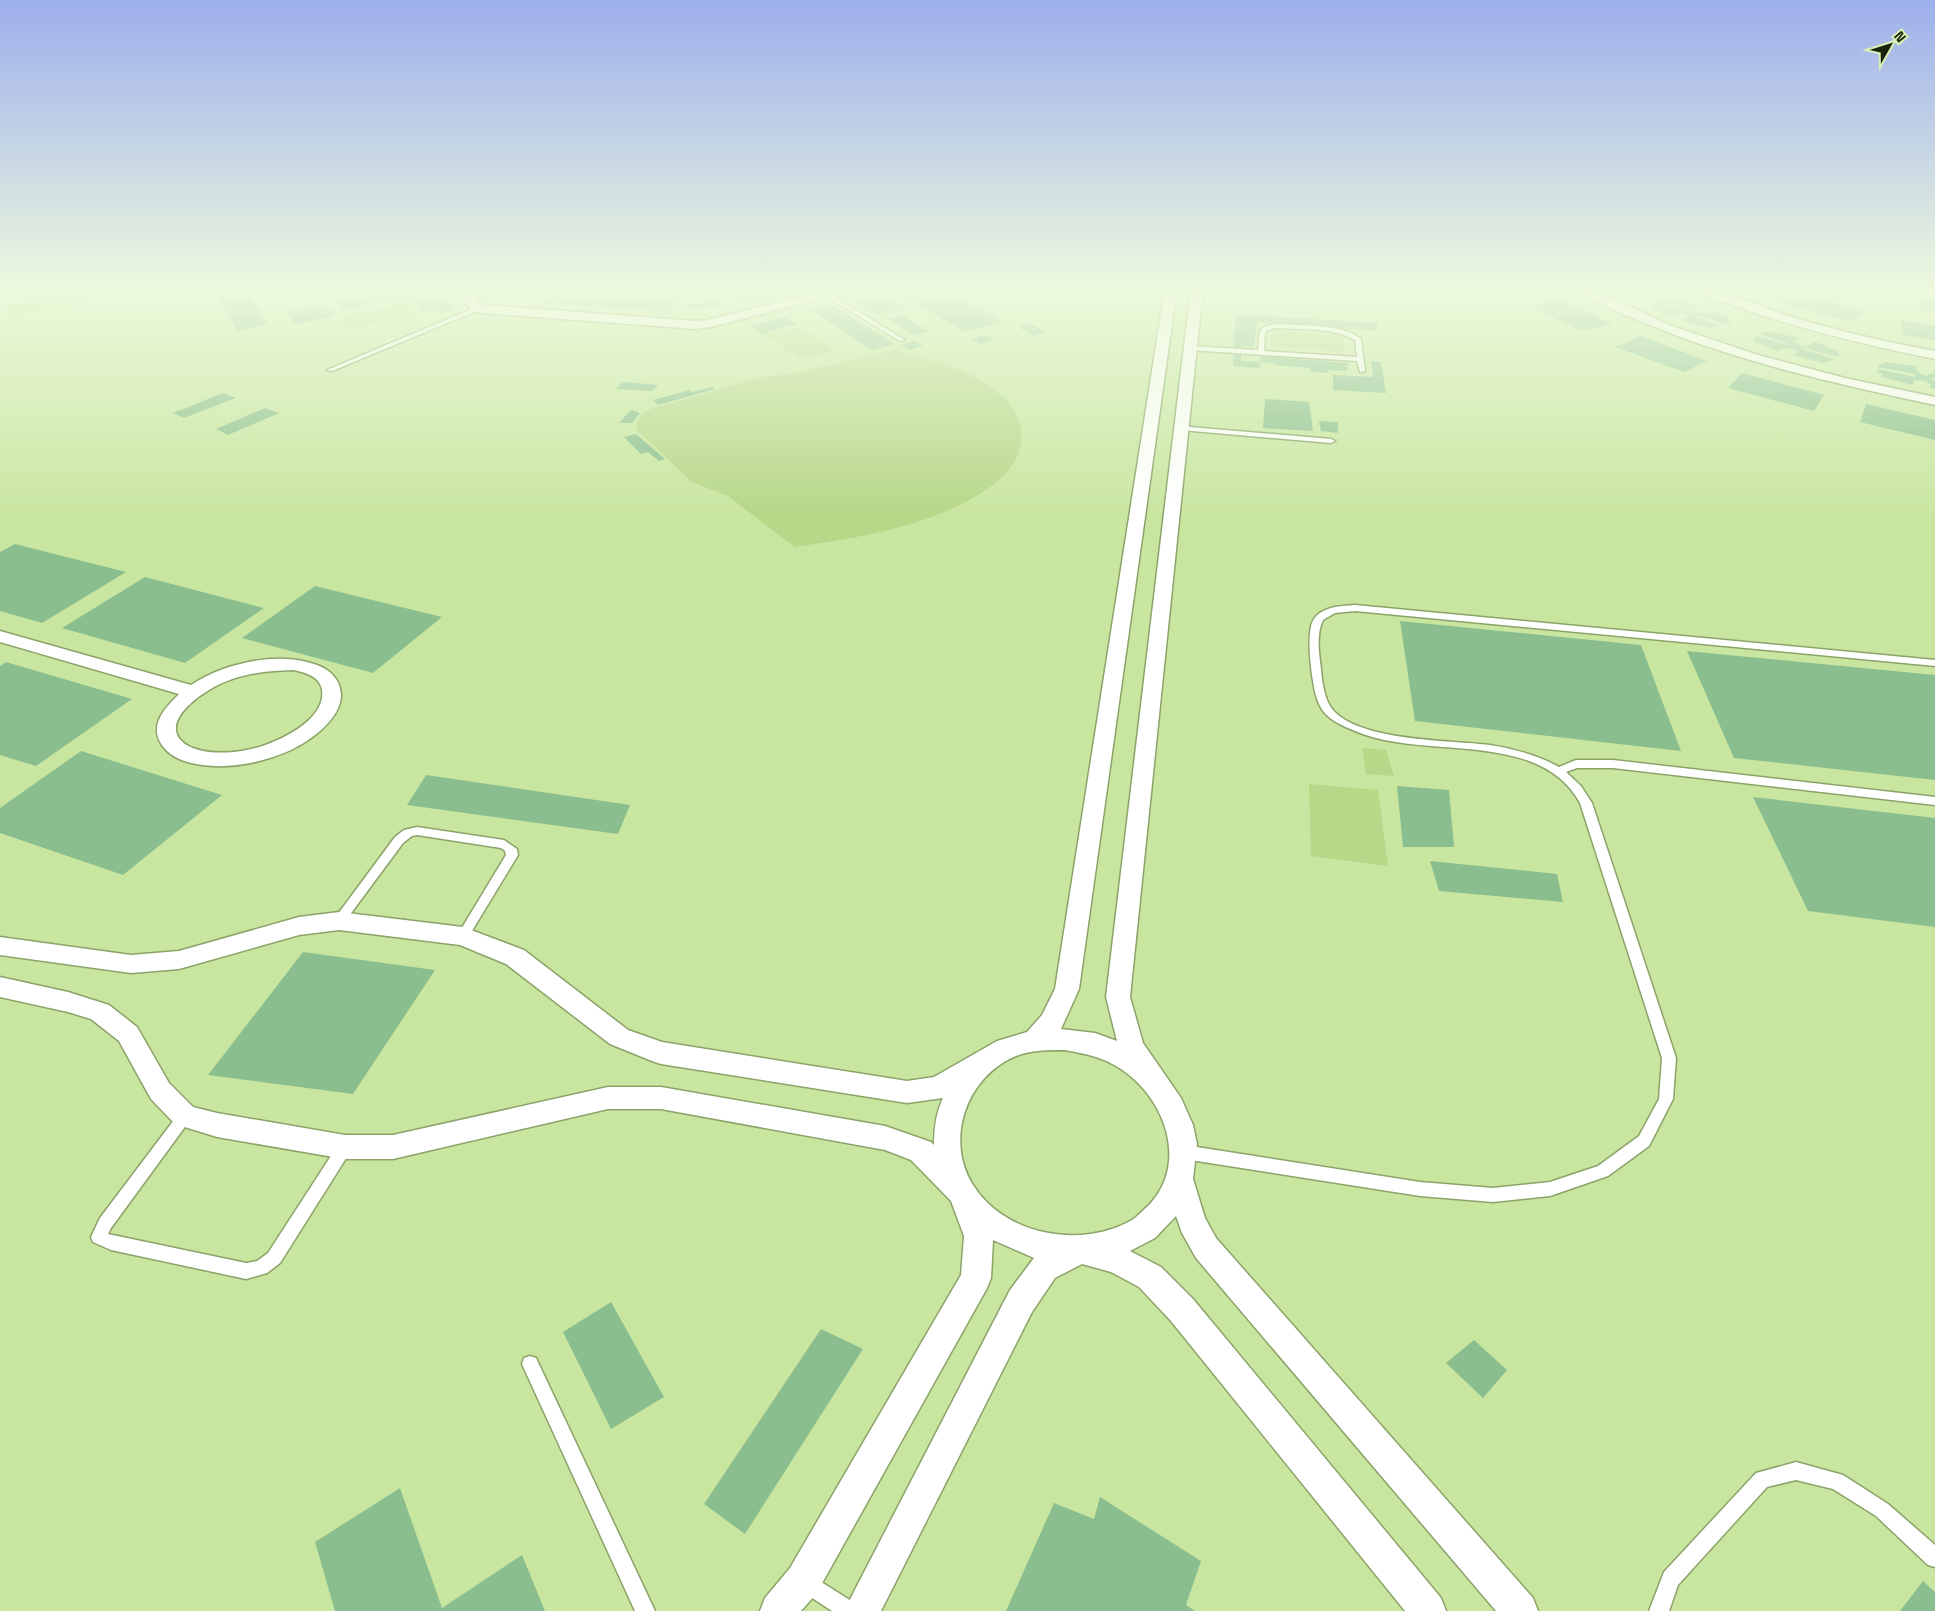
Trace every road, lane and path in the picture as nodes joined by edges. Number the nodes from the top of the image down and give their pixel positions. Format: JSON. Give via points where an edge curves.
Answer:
{"nodes":[{"id":1,"x":346,"y":363,"type":"edge"},
{"id":2,"x":1159,"y":363,"type":"edge"},
{"id":3,"x":1188,"y":363,"type":"edge"},
{"id":4,"x":1361,"y":363,"type":"edge"},
{"id":5,"x":1780,"y":363,"type":"edge"},
{"id":6,"x":330,"y":370,"type":"dead end"},
{"id":7,"x":1362,"y":371,"type":"dead end"},
{"id":8,"x":1935,"y":401,"type":"edge"},
{"id":9,"x":1181,"y":428,"type":"junction"},
{"id":10,"x":1331,"y":441,"type":"dead end"},
{"id":11,"x":0,"y":636,"type":"edge"},
{"id":12,"x":1935,"y":663,"type":"edge"},
{"id":13,"x":193,"y":692,"type":"junction"},
{"id":14,"x":1558,"y":771,"type":"junction"},
{"id":15,"x":1935,"y":801,"type":"edge"},
{"id":16,"x":339,"y":921,"type":"junction"},
{"id":17,"x":463,"y":936,"type":"junction"},
{"id":18,"x":0,"y":946,"type":"edge"},
{"id":19,"x":0,"y":987,"type":"edge"},
{"id":20,"x":1035,"y":1041,"type":"junction"},
{"id":21,"x":982,"y":1064,"type":"junction"},
{"id":22,"x":1149,"y":1074,"type":"junction"},
{"id":23,"x":185,"y":1116,"type":"junction"},
{"id":24,"x":345,"y":1147,"type":"junction"},
{"id":25,"x":1182,"y":1167,"type":"junction"},
{"id":26,"x":962,"y":1193,"type":"junction"},
{"id":27,"x":1080,"y":1250,"type":"junction"},
{"id":28,"x":530,"y":1364,"type":"dead end"},
{"id":29,"x":1935,"y":1558,"type":"edge"},
{"id":30,"x":803,"y":1580,"type":"junction"},
{"id":31,"x":645,"y":1611,"type":"edge"},
{"id":32,"x":778,"y":1611,"type":"edge"},
{"id":33,"x":849,"y":1611,"type":"edge"},
{"id":34,"x":862,"y":1611,"type":"edge"},
{"id":35,"x":1428,"y":1611,"type":"edge"},
{"id":36,"x":1520,"y":1611,"type":"edge"},
{"id":37,"x":1659,"y":1611,"type":"edge"}],
"edges":[{"from":1,"to":6,"type":"lane"},
{"from":2,"to":20,"type":"street","via":[[1067,989],[1052,1022]]},
{"from":3,"to":9,"type":"street"},
{"from":4,"to":7,"type":"lane"},
{"from":5,"to":8,"type":"street"},
{"from":9,"to":10,"type":"lane"},
{"from":9,"to":22,"type":"street","via":[[1118,997],[1131,1046]]},
{"from":11,"to":13,"type":"street"},
{"from":12,"to":14,"type":"lane","via":[[1355,608],[1340,608],[1324,613],[1316,620],[1314,633],[1319,693],[1326,708],[1339,720],[1392,739],[1504,751],[1535,759]]},
{"from":13,"to":13,"type":"street","via":[[176,707],[166,723],[166,738],[175,750],[193,758],[217,761],[246,758],[300,736],[319,721],[331,705],[334,690],[327,678],[314,669],[285,664],[242,670]]},
{"from":14,"to":15,"type":"lane","via":[[1576,764],[1613,764]]},
{"from":14,"to":25,"type":"lane","via":[[1576,786],[1586,803],[1669,1058],[1666,1099],[1644,1141],[1603,1171],[1550,1189],[1493,1195]]},
{"from":16,"to":17,"type":"street"},
{"from":16,"to":17,"type":"lane","via":[[399,840],[408,833],[417,831],[504,844],[511,849],[512,855]]},
{"from":16,"to":18,"type":"street","via":[[299,926],[179,960],[131,964]]},
{"from":17,"to":21,"type":"street","via":[[515,956],[619,1036],[660,1053],[906,1092],[938,1088]]},
{"from":19,"to":23,"type":"street","via":[[100,1012],[128,1034],[160,1091]]},
{"from":20,"to":21,"type":"street","via":[[1007,1049]]},
{"from":20,"to":22,"type":"street","via":[[1065,1039],[1095,1044],[1124,1056]]},
{"from":21,"to":26,"type":"street","via":[[963,1084],[950,1109],[945,1137],[949,1165]]},
{"from":22,"to":25,"type":"street","via":[[1168,1097],[1180,1124]]},
{"from":23,"to":24,"type":"street","via":[[217,1125]]},
{"from":23,"to":24,"type":"lane","via":[[105,1222],[99,1237],[110,1243],[246,1271],[261,1268],[274,1258]]},
{"from":24,"to":26,"type":"street","via":[[393,1147],[608,1098],[661,1098],[885,1138],[921,1151]]},
{"from":25,"to":27,"type":"street","via":[[1166,1207],[1143,1229],[1114,1243]]},
{"from":25,"to":36,"type":"street","via":[[1192,1224],[1206,1248]]},
{"from":26,"to":27,"type":"street","via":[[984,1218],[1013,1236],[1046,1248]]},
{"from":26,"to":30,"type":"street","via":[[979,1236],[976,1278]]},
{"from":27,"to":34,"type":"street","via":[[1044,1268],[1021,1301]]},
{"from":27,"to":35,"type":"street","via":[[1116,1258],[1150,1277],[1182,1310]]},
{"from":28,"to":31,"type":"lane"},
{"from":29,"to":37,"type":"lane","via":[[1882,1510],[1837,1481],[1796,1471],[1762,1479],[1671,1579]]},
{"from":30,"to":32,"type":"street"},
{"from":30,"to":33,"type":"lane"}]}
